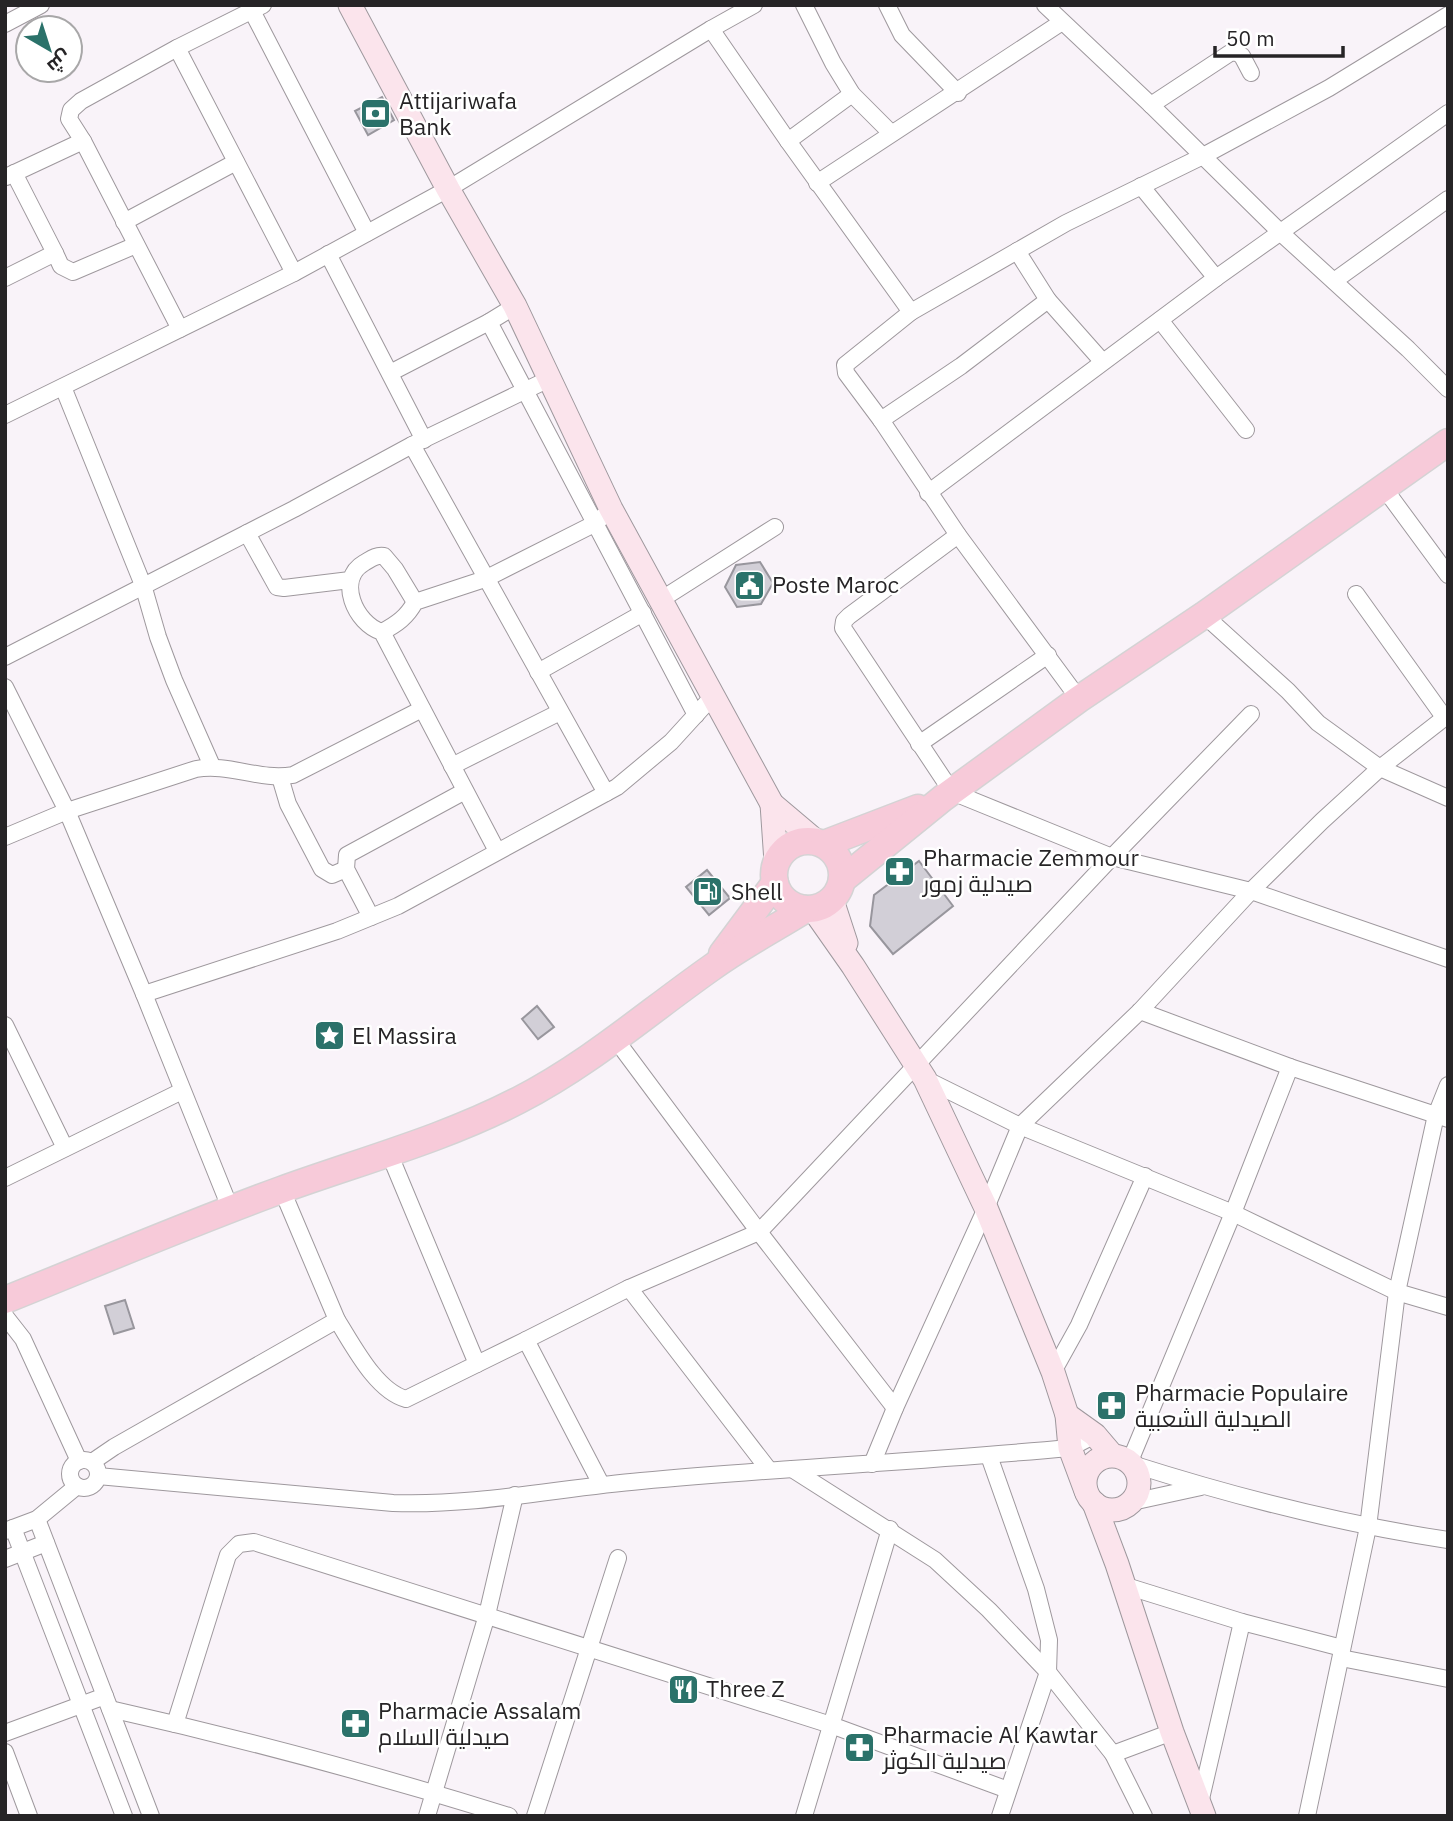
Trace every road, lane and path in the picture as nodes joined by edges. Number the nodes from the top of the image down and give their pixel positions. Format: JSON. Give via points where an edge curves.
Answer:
{"nodes":[{"id":1,"x":41,"y":5,"type":"edge"},
{"id":2,"x":351,"y":5,"type":"edge"},
{"id":3,"x":754,"y":5,"type":"edge"},
{"id":4,"x":804,"y":5,"type":"edge"},
{"id":5,"x":887,"y":5,"type":"edge"},
{"id":6,"x":1045,"y":5,"type":"edge"},
{"id":7,"x":257,"y":8,"type":"edge"},
{"id":8,"x":1448,"y":15,"type":"edge"},
{"id":9,"x":1062,"y":22,"type":"junction"},
{"id":10,"x":5,"y":24,"type":"edge"},
{"id":11,"x":711,"y":29,"type":"junction"},
{"id":12,"x":177,"y":48,"type":"junction"},
{"id":13,"x":1251,"y":73,"type":"dead end"},
{"id":14,"x":958,"y":93,"type":"junction"},
{"id":15,"x":852,"y":94,"type":"junction"},
{"id":16,"x":1151,"y":105,"type":"junction"},
{"id":17,"x":1448,"y":113,"type":"edge"},
{"id":18,"x":891,"y":133,"type":"junction"},
{"id":19,"x":83,"y":141,"type":"junction"},
{"id":20,"x":788,"y":141,"type":"junction"},
{"id":21,"x":1203,"y":156,"type":"junction"},
{"id":22,"x":236,"y":162,"type":"junction"},
{"id":23,"x":10,"y":175,"type":"edge"},
{"id":24,"x":817,"y":183,"type":"junction"},
{"id":25,"x":1141,"y":186,"type":"junction"},
{"id":26,"x":448,"y":189,"type":"junction"},
{"id":27,"x":1448,"y":198,"type":"edge"},
{"id":28,"x":124,"y":222,"type":"junction"},
{"id":29,"x":367,"y":233,"type":"junction"},
{"id":30,"x":1280,"y":233,"type":"junction"},
{"id":31,"x":136,"y":245,"type":"junction"},
{"id":32,"x":1017,"y":251,"type":"junction"},
{"id":33,"x":55,"y":253,"type":"junction"},
{"id":34,"x":328,"y":254,"type":"junction"},
{"id":35,"x":294,"y":273,"type":"junction"},
{"id":36,"x":5,"y":278,"type":"edge"},
{"id":37,"x":1216,"y":278,"type":"junction"},
{"id":38,"x":1334,"y":281,"type":"junction"},
{"id":39,"x":1048,"y":300,"type":"junction"},
{"id":40,"x":515,"y":306,"type":"junction"},
{"id":41,"x":911,"y":312,"type":"junction"},
{"id":42,"x":1160,"y":320,"type":"junction"},
{"id":43,"x":489,"y":322,"type":"junction"},
{"id":44,"x":180,"y":329,"type":"junction"},
{"id":45,"x":1102,"y":361,"type":"junction"},
{"id":46,"x":390,"y":373,"type":"junction"},
{"id":47,"x":549,"y":379,"type":"junction"},
{"id":48,"x":63,"y":387,"type":"junction"},
{"id":49,"x":526,"y":388,"type":"junction"},
{"id":50,"x":1448,"y":388,"type":"edge"},
{"id":51,"x":5,"y":415,"type":"edge"},
{"id":52,"x":881,"y":420,"type":"junction"},
{"id":53,"x":1246,"y":430,"type":"dead end"},
{"id":54,"x":418,"y":442,"type":"junction"},
{"id":55,"x":1448,"y":442,"type":"edge"},
{"id":56,"x":1384,"y":488,"type":"junction"},
{"id":57,"x":928,"y":493,"type":"junction"},
{"id":58,"x":604,"y":516,"type":"junction"},
{"id":59,"x":775,"y":527,"type":"dead end"},
{"id":60,"x":247,"y":533,"type":"junction"},
{"id":61,"x":958,"y":535,"type":"junction"},
{"id":62,"x":1448,"y":575,"type":"edge"},
{"id":63,"x":485,"y":579,"type":"junction"},
{"id":64,"x":350,"y":580,"type":"junction"},
{"id":65,"x":143,"y":585,"type":"junction"},
{"id":66,"x":1356,"y":594,"type":"dead end"},
{"id":67,"x":662,"y":599,"type":"junction"},
{"id":68,"x":415,"y":602,"type":"junction"},
{"id":69,"x":643,"y":613,"type":"junction"},
{"id":70,"x":1204,"y":615,"type":"junction"},
{"id":71,"x":382,"y":632,"type":"junction"},
{"id":72,"x":1048,"y":655,"type":"junction"},
{"id":73,"x":5,"y":657,"type":"edge"},
{"id":74,"x":538,"y":672,"type":"junction"},
{"id":75,"x":5,"y":687,"type":"edge"},
{"id":76,"x":713,"y":696,"type":"junction"},
{"id":77,"x":1079,"y":699,"type":"junction"},
{"id":78,"x":422,"y":709,"type":"junction"},
{"id":79,"x":560,"y":712,"type":"junction"},
{"id":80,"x":1251,"y":714,"type":"dead end"},
{"id":81,"x":696,"y":715,"type":"junction"},
{"id":82,"x":1446,"y":716,"type":"edge"},
{"id":83,"x":919,"y":744,"type":"junction"},
{"id":84,"x":212,"y":766,"type":"junction"},
{"id":85,"x":452,"y":766,"type":"junction"},
{"id":86,"x":1380,"y":768,"type":"junction"},
{"id":87,"x":280,"y":777,"type":"junction"},
{"id":88,"x":465,"y":791,"type":"junction"},
{"id":89,"x":606,"y":793,"type":"junction"},
{"id":90,"x":947,"y":795,"type":"junction"},
{"id":91,"x":1448,"y":798,"type":"edge"},
{"id":92,"x":772,"y":804,"type":"junction"},
{"id":93,"x":67,"y":811,"type":"junction"},
{"id":94,"x":5,"y":838,"type":"edge"},
{"id":95,"x":820,"y":843,"type":"junction"},
{"id":96,"x":497,"y":851,"type":"junction"},
{"id":97,"x":1112,"y":857,"type":"junction"},
{"id":98,"x":346,"y":869,"type":"junction"},
{"id":99,"x":776,"y":873,"type":"junction"},
{"id":100,"x":1251,"y":891,"type":"junction"},
{"id":101,"x":823,"y":900,"type":"junction"},
{"id":102,"x":371,"y":917,"type":"junction"},
{"id":103,"x":1448,"y":959,"type":"edge"},
{"id":104,"x":713,"y":967,"type":"junction"},
{"id":105,"x":145,"y":994,"type":"junction"},
{"id":106,"x":1140,"y":1011,"type":"junction"},
{"id":107,"x":5,"y":1025,"type":"edge"},
{"id":108,"x":616,"y":1040,"type":"junction"},
{"id":109,"x":1290,"y":1067,"type":"junction"},
{"id":110,"x":920,"y":1072,"type":"junction"},
{"id":111,"x":1448,"y":1085,"type":"edge"},
{"id":112,"x":182,"y":1091,"type":"junction"},
{"id":113,"x":1442,"y":1117,"type":"edge"},
{"id":114,"x":1020,"y":1126,"type":"junction"},
{"id":115,"x":65,"y":1148,"type":"junction"},
{"id":116,"x":389,"y":1153,"type":"junction"},
{"id":117,"x":1145,"y":1176,"type":"junction"},
{"id":118,"x":5,"y":1178,"type":"edge"},
{"id":119,"x":282,"y":1190,"type":"junction"},
{"id":120,"x":986,"y":1208,"type":"junction"},
{"id":121,"x":231,"y":1210,"type":"junction"},
{"id":122,"x":1233,"y":1213,"type":"junction"},
{"id":123,"x":759,"y":1232,"type":"junction"},
{"id":124,"x":629,"y":1288,"type":"junction"},
{"id":125,"x":1396,"y":1292,"type":"junction"},
{"id":126,"x":5,"y":1300,"type":"edge"},
{"id":127,"x":1448,"y":1307,"type":"edge"},
{"id":128,"x":5,"y":1316,"type":"edge"},
{"id":129,"x":337,"y":1320,"type":"junction"},
{"id":130,"x":526,"y":1340,"type":"junction"},
{"id":131,"x":477,"y":1364,"type":"junction"},
{"id":132,"x":1053,"y":1372,"type":"junction"},
{"id":133,"x":895,"y":1408,"type":"junction"},
{"id":134,"x":1067,"y":1415,"type":"junction"},
{"id":135,"x":1095,"y":1435,"type":"junction"},
{"id":136,"x":1070,"y":1448,"type":"junction"},
{"id":137,"x":989,"y":1455,"type":"junction"},
{"id":138,"x":1125,"y":1460,"type":"junction"},
{"id":139,"x":872,"y":1464,"type":"junction"},
{"id":140,"x":89,"y":1467,"type":"junction"},
{"id":141,"x":769,"y":1469,"type":"junction"},
{"id":142,"x":792,"y":1469,"type":"junction"},
{"id":143,"x":601,"y":1484,"type":"junction"},
{"id":144,"x":77,"y":1486,"type":"junction"},
{"id":145,"x":1203,"y":1486,"type":"junction"},
{"id":146,"x":515,"y":1495,"type":"junction"},
{"id":147,"x":1090,"y":1497,"type":"junction"},
{"id":148,"x":1128,"y":1505,"type":"junction"},
{"id":149,"x":37,"y":1519,"type":"junction"},
{"id":150,"x":1368,"y":1527,"type":"junction"},
{"id":151,"x":890,"y":1529,"type":"junction"},
{"id":152,"x":9,"y":1530,"type":"edge"},
{"id":153,"x":1448,"y":1540,"type":"edge"},
{"id":154,"x":46,"y":1543,"type":"junction"},
{"id":155,"x":13,"y":1556,"type":"edge"},
{"id":156,"x":618,"y":1558,"type":"dead end"},
{"id":157,"x":1120,"y":1574,"type":"junction"},
{"id":158,"x":486,"y":1615,"type":"junction"},
{"id":159,"x":1242,"y":1622,"type":"junction"},
{"id":160,"x":589,"y":1647,"type":"junction"},
{"id":161,"x":1341,"y":1653,"type":"junction"},
{"id":162,"x":1048,"y":1672,"type":"junction"},
{"id":163,"x":1448,"y":1679,"type":"edge"},
{"id":164,"x":107,"y":1702,"type":"junction"},
{"id":165,"x":81,"y":1704,"type":"junction"},
{"id":166,"x":175,"y":1724,"type":"junction"},
{"id":167,"x":831,"y":1725,"type":"junction"},
{"id":168,"x":1172,"y":1732,"type":"junction"},
{"id":169,"x":5,"y":1733,"type":"edge"},
{"id":170,"x":5,"y":1752,"type":"edge"},
{"id":171,"x":1113,"y":1754,"type":"junction"},
{"id":172,"x":1008,"y":1790,"type":"junction"},
{"id":173,"x":435,"y":1793,"type":"junction"},
{"id":174,"x":1202,"y":1810,"type":"edge"},
{"id":175,"x":24,"y":1814,"type":"edge"},
{"id":176,"x":124,"y":1816,"type":"edge"},
{"id":177,"x":151,"y":1816,"type":"edge"},
{"id":178,"x":427,"y":1816,"type":"edge"},
{"id":179,"x":509,"y":1816,"type":"edge"},
{"id":180,"x":535,"y":1816,"type":"edge"},
{"id":181,"x":804,"y":1816,"type":"edge"},
{"id":182,"x":1000,"y":1816,"type":"edge"},
{"id":183,"x":1144,"y":1816,"type":"edge"},
{"id":184,"x":1307,"y":1816,"type":"edge"}],
"edges":[{"from":1,"to":10,"type":"street"},
{"from":2,"to":26,"type":"main road"},
{"from":3,"to":11,"type":"street"},
{"from":4,"to":15,"type":"street"},
{"from":5,"to":14,"type":"street","via":[[902,34]]},
{"from":6,"to":9,"type":"street"},
{"from":7,"to":12,"type":"street"},
{"from":7,"to":29,"type":"street"},
{"from":8,"to":21,"type":"street","via":[[1329,88]]},
{"from":9,"to":14,"type":"street"},
{"from":9,"to":16,"type":"street"},
{"from":11,"to":20,"type":"street"},
{"from":11,"to":26,"type":"street"},
{"from":12,"to":19,"type":"street","via":[[71,110],[69,119]]},
{"from":12,"to":22,"type":"street"},
{"from":13,"to":16,"type":"street","via":[[1242,56],[1230,53]]},
{"from":14,"to":18,"type":"street"},
{"from":15,"to":18,"type":"street"},
{"from":15,"to":20,"type":"street"},
{"from":16,"to":21,"type":"street"},
{"from":17,"to":30,"type":"street"},
{"from":18,"to":24,"type":"street"},
{"from":19,"to":23,"type":"street"},
{"from":19,"to":28,"type":"street"},
{"from":20,"to":24,"type":"street"},
{"from":21,"to":25,"type":"street"},
{"from":21,"to":30,"type":"street"},
{"from":22,"to":28,"type":"street"},
{"from":22,"to":35,"type":"street"},
{"from":23,"to":33,"type":"street"},
{"from":24,"to":41,"type":"street"},
{"from":25,"to":32,"type":"street"},
{"from":25,"to":37,"type":"street"},
{"from":26,"to":29,"type":"street"},
{"from":26,"to":40,"type":"main road"},
{"from":27,"to":38,"type":"street"},
{"from":28,"to":31,"type":"street"},
{"from":29,"to":34,"type":"street"},
{"from":30,"to":37,"type":"street"},
{"from":30,"to":38,"type":"street"},
{"from":31,"to":33,"type":"street","via":[[73,272],[61,266]]},
{"from":31,"to":44,"type":"street"},
{"from":32,"to":39,"type":"street"},
{"from":32,"to":41,"type":"street"},
{"from":33,"to":36,"type":"street"},
{"from":34,"to":35,"type":"street"},
{"from":34,"to":46,"type":"street"},
{"from":35,"to":44,"type":"street"},
{"from":37,"to":42,"type":"street"},
{"from":38,"to":50,"type":"street"},
{"from":39,"to":45,"type":"street"},
{"from":39,"to":52,"type":"street"},
{"from":40,"to":43,"type":"street"},
{"from":40,"to":47,"type":"main road"},
{"from":41,"to":52,"type":"street","via":[[845,365],[846,373]]},
{"from":42,"to":45,"type":"street"},
{"from":42,"to":53,"type":"street"},
{"from":43,"to":46,"type":"street"},
{"from":43,"to":49,"type":"street"},
{"from":44,"to":48,"type":"street"},
{"from":45,"to":57,"type":"street"},
{"from":46,"to":54,"type":"street"},
{"from":47,"to":49,"type":"street"},
{"from":47,"to":58,"type":"main road"},
{"from":48,"to":51,"type":"street"},
{"from":48,"to":65,"type":"street"},
{"from":49,"to":54,"type":"street"},
{"from":49,"to":58,"type":"street"},
{"from":52,"to":57,"type":"street"},
{"from":54,"to":60,"type":"street"},
{"from":54,"to":63,"type":"street"},
{"from":55,"to":56,"type":"main road"},
{"from":56,"to":62,"type":"street"},
{"from":56,"to":70,"type":"main road"},
{"from":57,"to":61,"type":"street"},
{"from":58,"to":63,"type":"street"},
{"from":58,"to":67,"type":"main road"},
{"from":58,"to":69,"type":"street"},
{"from":59,"to":67,"type":"street"},
{"from":60,"to":64,"type":"street","via":[[277,587]]},
{"from":60,"to":65,"type":"street"},
{"from":61,"to":72,"type":"street"},
{"from":61,"to":83,"type":"street","via":[[844,621],[843,628]]},
{"from":63,"to":68,"type":"street"},
{"from":63,"to":74,"type":"street"},
{"from":64,"to":68,"type":"street","via":[[355,568],[377,555],[384,556]]},
{"from":64,"to":71,"type":"street","via":[[360,618]]},
{"from":65,"to":73,"type":"street"},
{"from":65,"to":84,"type":"street","via":[[174,680]]},
{"from":66,"to":82,"type":"street"},
{"from":67,"to":76,"type":"main road"},
{"from":68,"to":71,"type":"street","via":[[410,612]]},
{"from":69,"to":74,"type":"street"},
{"from":69,"to":81,"type":"street"},
{"from":70,"to":77,"type":"main road"},
{"from":70,"to":86,"type":"street","via":[[1318,723]]},
{"from":71,"to":78,"type":"street"},
{"from":72,"to":77,"type":"street"},
{"from":72,"to":83,"type":"street"},
{"from":74,"to":79,"type":"street"},
{"from":75,"to":93,"type":"street"},
{"from":76,"to":81,"type":"street"},
{"from":76,"to":92,"type":"main road"},
{"from":77,"to":90,"type":"main road"},
{"from":78,"to":85,"type":"street"},
{"from":78,"to":87,"type":"street","via":[[293,775]]},
{"from":79,"to":85,"type":"street"},
{"from":79,"to":89,"type":"street"},
{"from":80,"to":97,"type":"street"},
{"from":81,"to":89,"type":"street","via":[[671,743]]},
{"from":82,"to":86,"type":"street"},
{"from":83,"to":90,"type":"street"},
{"from":84,"to":87,"type":"street"},
{"from":84,"to":93,"type":"street"},
{"from":85,"to":88,"type":"street"},
{"from":86,"to":91,"type":"street"},
{"from":86,"to":100,"type":"street"},
{"from":87,"to":98,"type":"street","via":[[288,804],[322,869],[332,875]]},
{"from":88,"to":96,"type":"street"},
{"from":88,"to":98,"type":"street","via":[[347,855]]},
{"from":89,"to":96,"type":"street"},
{"from":90,"to":95,"type":"main road"},
{"from":90,"to":97,"type":"street"},
{"from":90,"to":101,"type":"main road"},
{"from":92,"to":95,"type":"main road"},
{"from":92,"to":99,"type":"main road"},
{"from":93,"to":94,"type":"street"},
{"from":93,"to":105,"type":"street"},
{"from":95,"to":99,"type":"main road","via":[[807,841],[789,847]]},
{"from":95,"to":101,"type":"main road","via":[[839,859]]},
{"from":96,"to":102,"type":"street"},
{"from":97,"to":100,"type":"street"},
{"from":97,"to":110,"type":"street"},
{"from":98,"to":102,"type":"street"},
{"from":99,"to":101,"type":"main road","via":[[786,901],[795,907]]},
{"from":99,"to":104,"type":"main road"},
{"from":100,"to":103,"type":"street"},
{"from":100,"to":106,"type":"street"},
{"from":101,"to":104,"type":"main road"},
{"from":101,"to":110,"type":"main road","via":[[853,966]]},
{"from":102,"to":105,"type":"street"},
{"from":104,"to":108,"type":"main road"},
{"from":105,"to":112,"type":"street"},
{"from":106,"to":109,"type":"street"},
{"from":106,"to":114,"type":"street"},
{"from":107,"to":115,"type":"street"},
{"from":108,"to":116,"type":"main road","via":[[517,1101]]},
{"from":108,"to":123,"type":"street"},
{"from":109,"to":113,"type":"street"},
{"from":109,"to":122,"type":"street"},
{"from":110,"to":114,"type":"street"},
{"from":110,"to":120,"type":"main road"},
{"from":110,"to":123,"type":"street"},
{"from":111,"to":113,"type":"street"},
{"from":112,"to":115,"type":"street"},
{"from":112,"to":121,"type":"street"},
{"from":113,"to":125,"type":"street"},
{"from":114,"to":117,"type":"street"},
{"from":114,"to":120,"type":"street"},
{"from":115,"to":118,"type":"street"},
{"from":116,"to":119,"type":"main road"},
{"from":116,"to":131,"type":"street"},
{"from":117,"to":122,"type":"street"},
{"from":117,"to":132,"type":"street","via":[[1079,1325]]},
{"from":119,"to":121,"type":"main road"},
{"from":119,"to":129,"type":"street"},
{"from":120,"to":132,"type":"main road"},
{"from":120,"to":133,"type":"street"},
{"from":121,"to":126,"type":"main road"},
{"from":122,"to":125,"type":"street"},
{"from":122,"to":138,"type":"street"},
{"from":123,"to":124,"type":"street"},
{"from":123,"to":133,"type":"street"},
{"from":124,"to":130,"type":"street"},
{"from":124,"to":141,"type":"street"},
{"from":125,"to":127,"type":"street"},
{"from":125,"to":150,"type":"street"},
{"from":128,"to":140,"type":"street","via":[[23,1339]]},
{"from":129,"to":131,"type":"street","via":[[359,1355],[397,1397],[406,1399]]},
{"from":129,"to":140,"type":"street","via":[[114,1447]]},
{"from":130,"to":131,"type":"street"},
{"from":130,"to":143,"type":"street"},
{"from":132,"to":134,"type":"main road"},
{"from":133,"to":139,"type":"street"},
{"from":134,"to":135,"type":"main road"},
{"from":134,"to":136,"type":"main road"},
{"from":135,"to":136,"type":"street"},
{"from":135,"to":138,"type":"main road"},
{"from":136,"to":137,"type":"street"},
{"from":136,"to":147,"type":"main road"},
{"from":137,"to":139,"type":"street"},
{"from":137,"to":162,"type":"street","via":[[1043,1612],[1049,1640]]},
{"from":138,"to":145,"type":"street"},
{"from":138,"to":147,"type":"main road","via":[[1102,1457],[1094,1463],[1085,1481]]},
{"from":138,"to":148,"type":"main road","via":[[1138,1473],[1140,1483]]},
{"from":139,"to":142,"type":"street"},
{"from":140,"to":144,"type":"street","via":[[90,1487]]},
{"from":140,"to":144,"type":"street","via":[[71,1470]]},
{"from":140,"to":146,"type":"street","via":[[393,1503],[457,1503]]},
{"from":141,"to":142,"type":"street"},
{"from":141,"to":143,"type":"street"},
{"from":142,"to":151,"type":"street"},
{"from":143,"to":146,"type":"street"},
{"from":144,"to":149,"type":"street"},
{"from":145,"to":148,"type":"street"},
{"from":145,"to":150,"type":"street"},
{"from":146,"to":158,"type":"street"},
{"from":147,"to":148,"type":"main road","via":[[1103,1509]]},
{"from":147,"to":157,"type":"main road"},
{"from":148,"to":157,"type":"main road"},
{"from":149,"to":152,"type":"street"},
{"from":149,"to":154,"type":"street"},
{"from":150,"to":153,"type":"street"},
{"from":150,"to":161,"type":"street"},
{"from":151,"to":162,"type":"street","via":[[935,1560]]},
{"from":151,"to":167,"type":"street"},
{"from":152,"to":155,"type":"street"},
{"from":154,"to":155,"type":"street"},
{"from":154,"to":164,"type":"street"},
{"from":155,"to":165,"type":"street"},
{"from":156,"to":160,"type":"street"},
{"from":157,"to":159,"type":"street"},
{"from":157,"to":168,"type":"main road"},
{"from":158,"to":160,"type":"street"},
{"from":158,"to":166,"type":"street","via":[[291,1552],[254,1542],[239,1544],[228,1555]]},
{"from":158,"to":173,"type":"street"},
{"from":159,"to":161,"type":"street"},
{"from":159,"to":174,"type":"street"},
{"from":160,"to":167,"type":"street"},
{"from":160,"to":180,"type":"street"},
{"from":161,"to":163,"type":"street"},
{"from":161,"to":184,"type":"street"},
{"from":162,"to":171,"type":"street"},
{"from":162,"to":172,"type":"street"},
{"from":164,"to":165,"type":"street"},
{"from":164,"to":166,"type":"street"},
{"from":164,"to":177,"type":"street"},
{"from":165,"to":169,"type":"street"},
{"from":165,"to":176,"type":"street"},
{"from":166,"to":173,"type":"street"},
{"from":167,"to":172,"type":"street"},
{"from":167,"to":181,"type":"street"},
{"from":168,"to":171,"type":"street"},
{"from":168,"to":174,"type":"main road"},
{"from":170,"to":175,"type":"street"},
{"from":171,"to":183,"type":"street"},
{"from":172,"to":182,"type":"street"},
{"from":173,"to":178,"type":"street"},
{"from":173,"to":179,"type":"street"}]}
